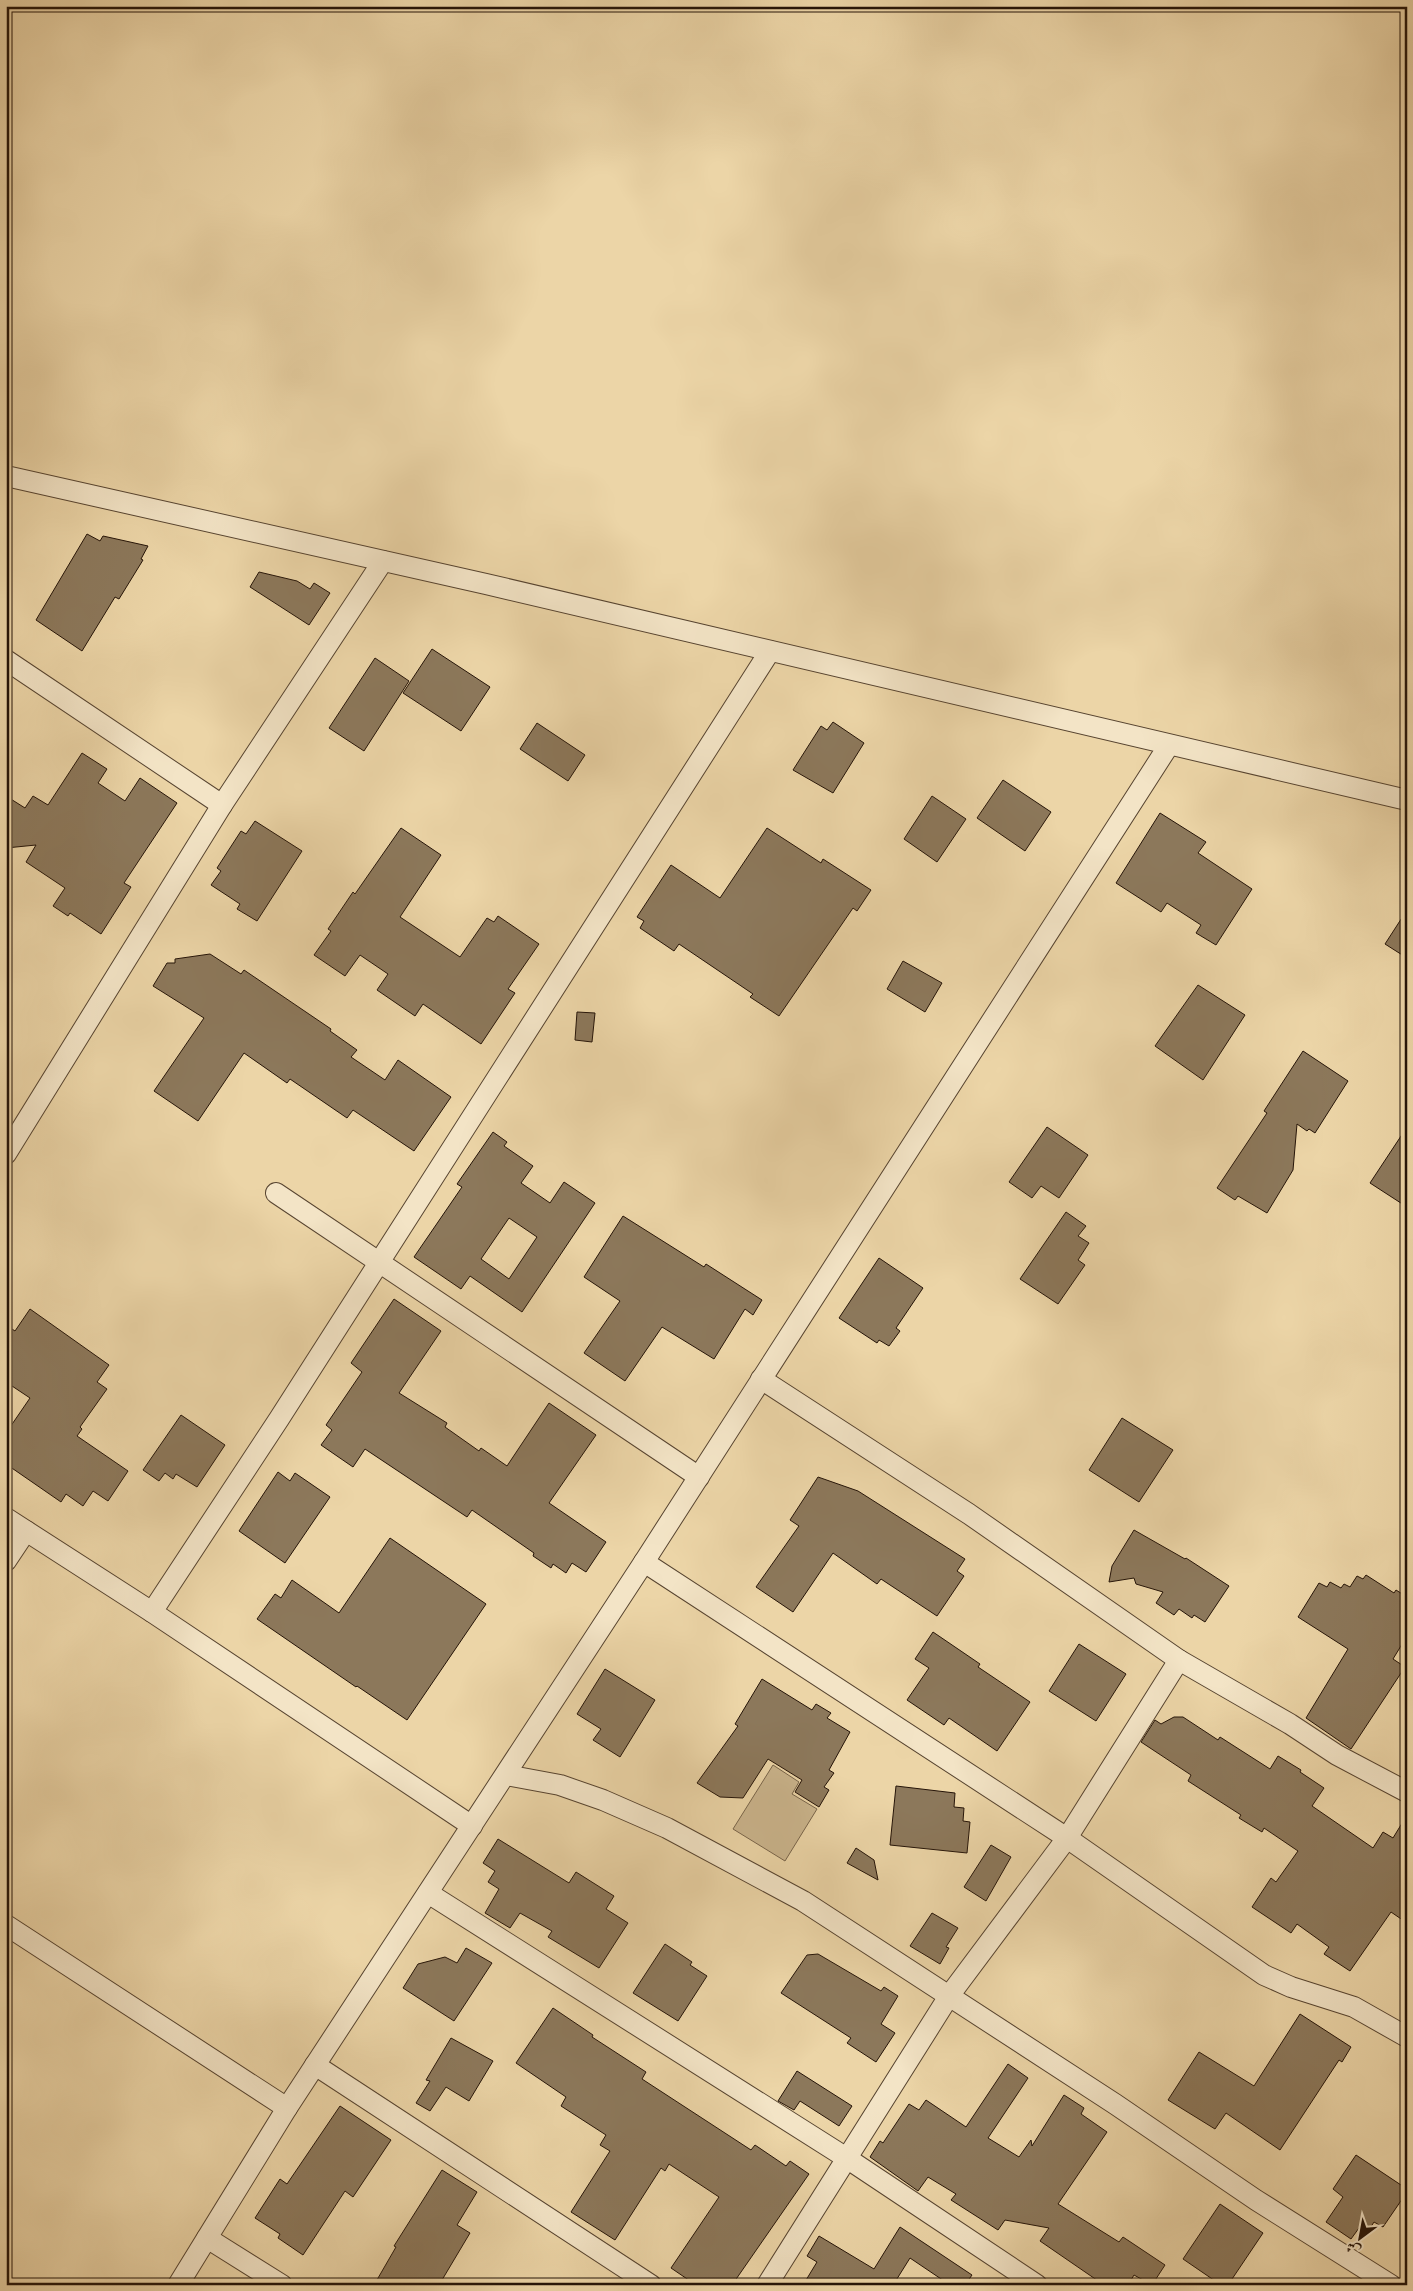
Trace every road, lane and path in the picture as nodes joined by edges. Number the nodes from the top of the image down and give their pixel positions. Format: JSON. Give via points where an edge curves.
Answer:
{"nodes":[{"id":1,"x":6,"y":476,"type":"edge"},
{"id":2,"x":383,"y":561,"type":"junction"},
{"id":3,"x":770,"y":651,"type":"junction"},
{"id":4,"x":6,"y":660,"type":"edge"},
{"id":5,"x":1169,"y":745,"type":"junction"},
{"id":6,"x":1407,"y":800,"type":"edge"},
{"id":7,"x":222,"y":805,"type":"junction"},
{"id":8,"x":9,"y":1144,"type":"edge"},
{"id":9,"x":276,"y":1193,"type":"dead end"},
{"id":10,"x":379,"y":1264,"type":"junction"},
{"id":11,"x":761,"y":1379,"type":"junction"},
{"id":12,"x":699,"y":1477,"type":"junction"},
{"id":13,"x":6,"y":1518,"type":"edge"},
{"id":14,"x":26,"y":1530,"type":"junction"},
{"id":15,"x":6,"y":1561,"type":"edge"},
{"id":16,"x":644,"y":1562,"type":"junction"},
{"id":17,"x":152,"y":1612,"type":"junction"},
{"id":18,"x":1179,"y":1660,"type":"junction"},
{"id":19,"x":506,"y":1774,"type":"junction"},
{"id":20,"x":1407,"y":1792,"type":"edge"},
{"id":21,"x":472,"y":1826,"type":"junction"},
{"id":22,"x":1067,"y":1838,"type":"junction"},
{"id":23,"x":428,"y":1893,"type":"junction"},
{"id":24,"x":6,"y":1925,"type":"edge"},
{"id":25,"x":949,"y":1996,"type":"junction"},
{"id":26,"x":1407,"y":2037,"type":"edge"},
{"id":27,"x":315,"y":2065,"type":"junction"},
{"id":28,"x":287,"y":2108,"type":"junction"},
{"id":29,"x":845,"y":2157,"type":"junction"},
{"id":30,"x":206,"y":2238,"type":"junction"},
{"id":31,"x":178,"y":2285,"type":"edge"},
{"id":32,"x":282,"y":2285,"type":"edge"},
{"id":33,"x":651,"y":2285,"type":"edge"},
{"id":34,"x":767,"y":2285,"type":"edge"},
{"id":35,"x":1037,"y":2285,"type":"edge"},
{"id":36,"x":1391,"y":2285,"type":"edge"}],
"edges":[{"from":1,"to":2,"type":"street"},
{"from":2,"to":3,"type":"street"},
{"from":2,"to":7,"type":"street"},
{"from":3,"to":5,"type":"street"},
{"from":3,"to":10,"type":"street"},
{"from":4,"to":7,"type":"street"},
{"from":5,"to":6,"type":"street"},
{"from":5,"to":11,"type":"street"},
{"from":7,"to":8,"type":"street"},
{"from":9,"to":10,"type":"street"},
{"from":10,"to":12,"type":"street"},
{"from":10,"to":17,"type":"street"},
{"from":11,"to":12,"type":"street"},
{"from":11,"to":18,"type":"street","via":[[969,1514]]},
{"from":12,"to":16,"type":"street"},
{"from":13,"to":14,"type":"street"},
{"from":14,"to":15,"type":"street"},
{"from":14,"to":17,"type":"street"},
{"from":16,"to":19,"type":"street"},
{"from":16,"to":22,"type":"street"},
{"from":17,"to":21,"type":"street"},
{"from":18,"to":20,"type":"street","via":[[1337,1755]]},
{"from":18,"to":22,"type":"street"},
{"from":19,"to":21,"type":"street"},
{"from":19,"to":25,"type":"street","via":[[560,1785],[667,1828],[803,1901]]},
{"from":21,"to":23,"type":"street"},
{"from":22,"to":25,"type":"street"},
{"from":22,"to":26,"type":"street","via":[[1264,1975],[1354,2007]]},
{"from":23,"to":27,"type":"street"},
{"from":23,"to":29,"type":"street"},
{"from":24,"to":28,"type":"street"},
{"from":25,"to":29,"type":"street"},
{"from":25,"to":36,"type":"street","via":[[1256,2200]]},
{"from":27,"to":28,"type":"street"},
{"from":27,"to":33,"type":"street"},
{"from":28,"to":30,"type":"street"},
{"from":29,"to":34,"type":"street"},
{"from":29,"to":35,"type":"street"},
{"from":30,"to":31,"type":"street"},
{"from":30,"to":32,"type":"street"}]}
